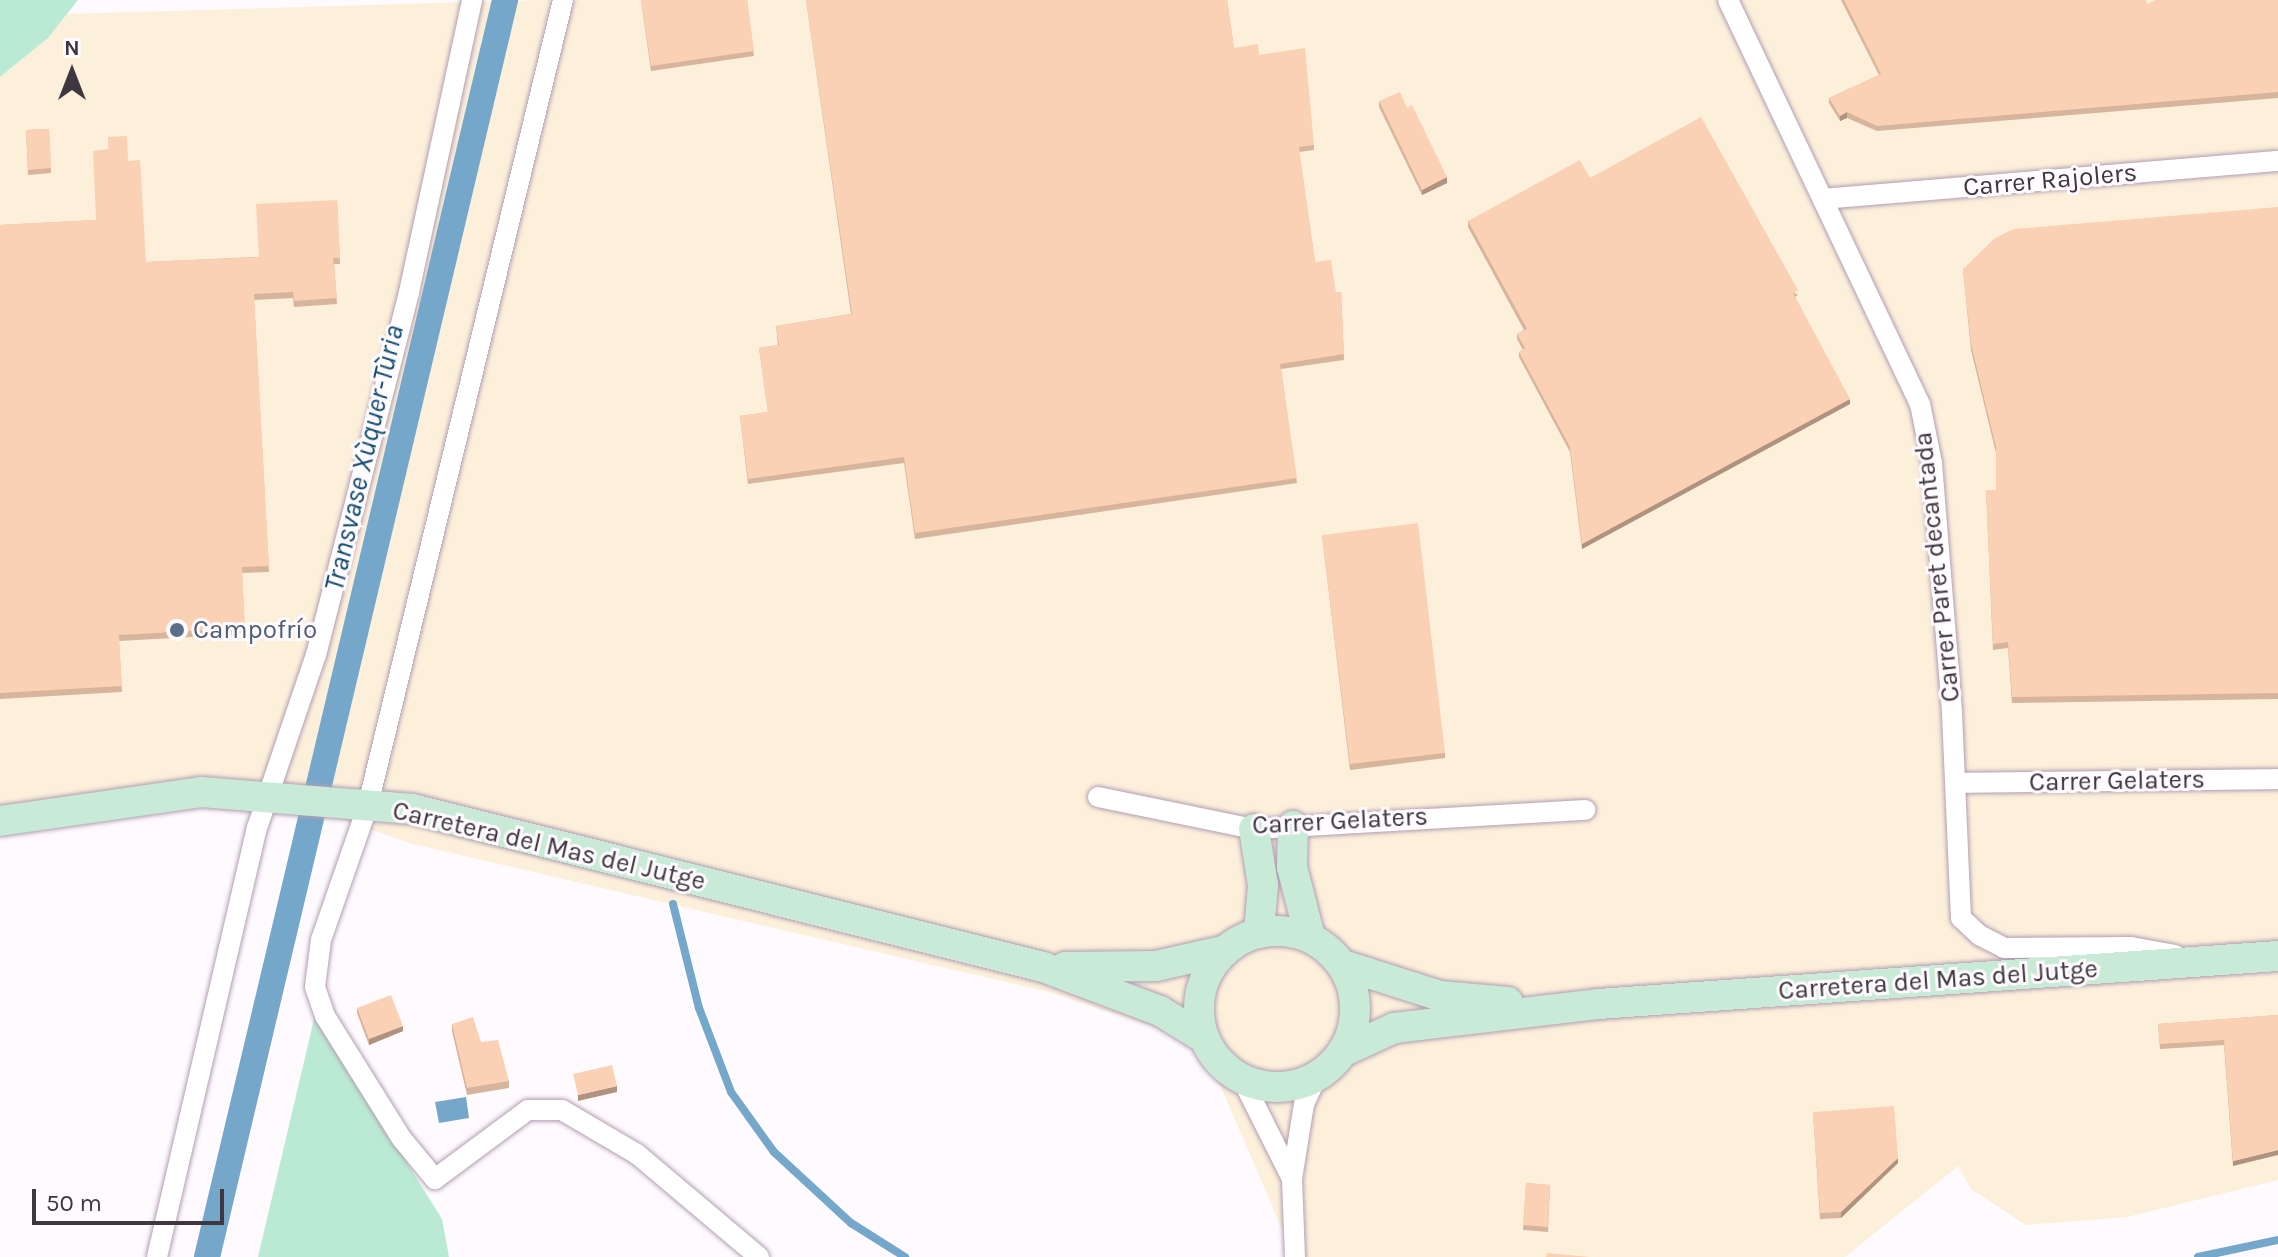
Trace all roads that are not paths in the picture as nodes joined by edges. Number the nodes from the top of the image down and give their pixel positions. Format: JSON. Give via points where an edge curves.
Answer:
{"nodes":[{"id":1,"x":472,"y":0,"type":"edge"},
{"id":2,"x":563,"y":0,"type":"edge"},
{"id":3,"x":1728,"y":0,"type":"edge"},
{"id":4,"x":2278,"y":161,"type":"edge"},
{"id":5,"x":1823,"y":199,"type":"junction"},
{"id":6,"x":2278,"y":779,"type":"edge"},
{"id":7,"x":1957,"y":783,"type":"junction"},
{"id":8,"x":280,"y":796,"type":"junction"},
{"id":9,"x":1098,"y":797,"type":"dead end"},
{"id":10,"x":359,"y":804,"type":"junction"},
{"id":11,"x":1585,"y":810,"type":"dead end"},
{"id":12,"x":0,"y":821,"type":"edge"},
{"id":13,"x":1293,"y":826,"type":"junction"},
{"id":14,"x":1254,"y":829,"type":"junction"},
{"id":15,"x":1259,"y":932,"type":"junction"},
{"id":16,"x":1310,"y":937,"type":"junction"},
{"id":17,"x":1223,"y":951,"type":"junction"},
{"id":18,"x":2278,"y":956,"type":"edge"},
{"id":19,"x":2209,"y":961,"type":"junction"},
{"id":20,"x":1343,"y":965,"type":"junction"},
{"id":21,"x":1043,"y":967,"type":"junction"},
{"id":22,"x":1598,"y":1004,"type":"junction"},
{"id":23,"x":1204,"y":1038,"type":"junction"},
{"id":24,"x":1344,"y":1051,"type":"junction"},
{"id":25,"x":1316,"y":1078,"type":"junction"},
{"id":26,"x":1242,"y":1079,"type":"junction"},
{"id":27,"x":1292,"y":1179,"type":"junction"},
{"id":28,"x":157,"y":1257,"type":"edge"},
{"id":29,"x":759,"y":1257,"type":"edge"},
{"id":30,"x":1295,"y":1257,"type":"edge"}],
"edges":[{"from":1,"to":8,"type":"street","via":[[409,292]]},
{"from":2,"to":10,"type":"street"},
{"from":3,"to":5,"type":"street","name":"Carrer Paret decantada"},
{"from":4,"to":5,"type":"street","name":"Carrer Rajolers"},
{"from":5,"to":7,"type":"street","name":"Carrer Paret decantada","via":[[1920,404],[1932,463]]},
{"from":6,"to":7,"type":"street","name":"Carrer Gelaters"},
{"from":7,"to":19,"type":"street","name":"Carrer Paret decantada","via":[[1957,895],[1961,918],[1979,935],[2004,948],[2131,947]]},
{"from":8,"to":10,"type":"street","name":"Carretera del Mas del Jutge"},
{"from":8,"to":12,"type":"street","name":"Carretera del Mas del Jutge","via":[[201,792]]},
{"from":8,"to":28,"type":"street","via":[[257,828]]},
{"from":9,"to":14,"type":"street","name":"Carrer Gelaters"},
{"from":10,"to":21,"type":"street","name":"Carretera del Mas del Jutge","via":[[495,827]]},
{"from":10,"to":29,"type":"street","via":[[321,940],[315,987],[325,1016],[402,1139],[435,1179],[528,1110],[562,1110],[637,1154]]},
{"from":11,"to":13,"type":"street","name":"Carrer Gelaters"},
{"from":13,"to":14,"type":"street","name":"Carrer Gelaters"},
{"from":13,"to":16,"type":"street","via":[[1292,867]]},
{"from":14,"to":15,"type":"street","via":[[1263,885]]},
{"from":15,"to":16,"type":"street"},
{"from":15,"to":17,"type":"street"},
{"from":16,"to":20,"type":"street"},
{"from":17,"to":21,"type":"street","name":"Carretera del Mas del Jutge","via":[[1156,966]]},
{"from":17,"to":23,"type":"street","via":[[1203,983],[1199,1020]]},
{"from":18,"to":19,"type":"street","name":"Carretera del Mas del Jutge"},
{"from":19,"to":22,"type":"street","name":"Carretera del Mas del Jutge"},
{"from":20,"to":22,"type":"street","name":"Carretera del Mas del Jutge","via":[[1440,996]]},
{"from":20,"to":24,"type":"street","via":[[1356,1008]]},
{"from":21,"to":23,"type":"street","name":"Carretera del Mas del Jutge","via":[[1160,1011]]},
{"from":22,"to":24,"type":"street","name":"Carretera del Mas del Jutge","via":[[1394,1028]]},
{"from":23,"to":26,"type":"street","via":[[1219,1062]]},
{"from":24,"to":25,"type":"street"},
{"from":25,"to":26,"type":"street","via":[[1287,1087]]},
{"from":25,"to":27,"type":"street","via":[[1304,1104]]},
{"from":26,"to":27,"type":"street"},
{"from":27,"to":30,"type":"street"}]}
